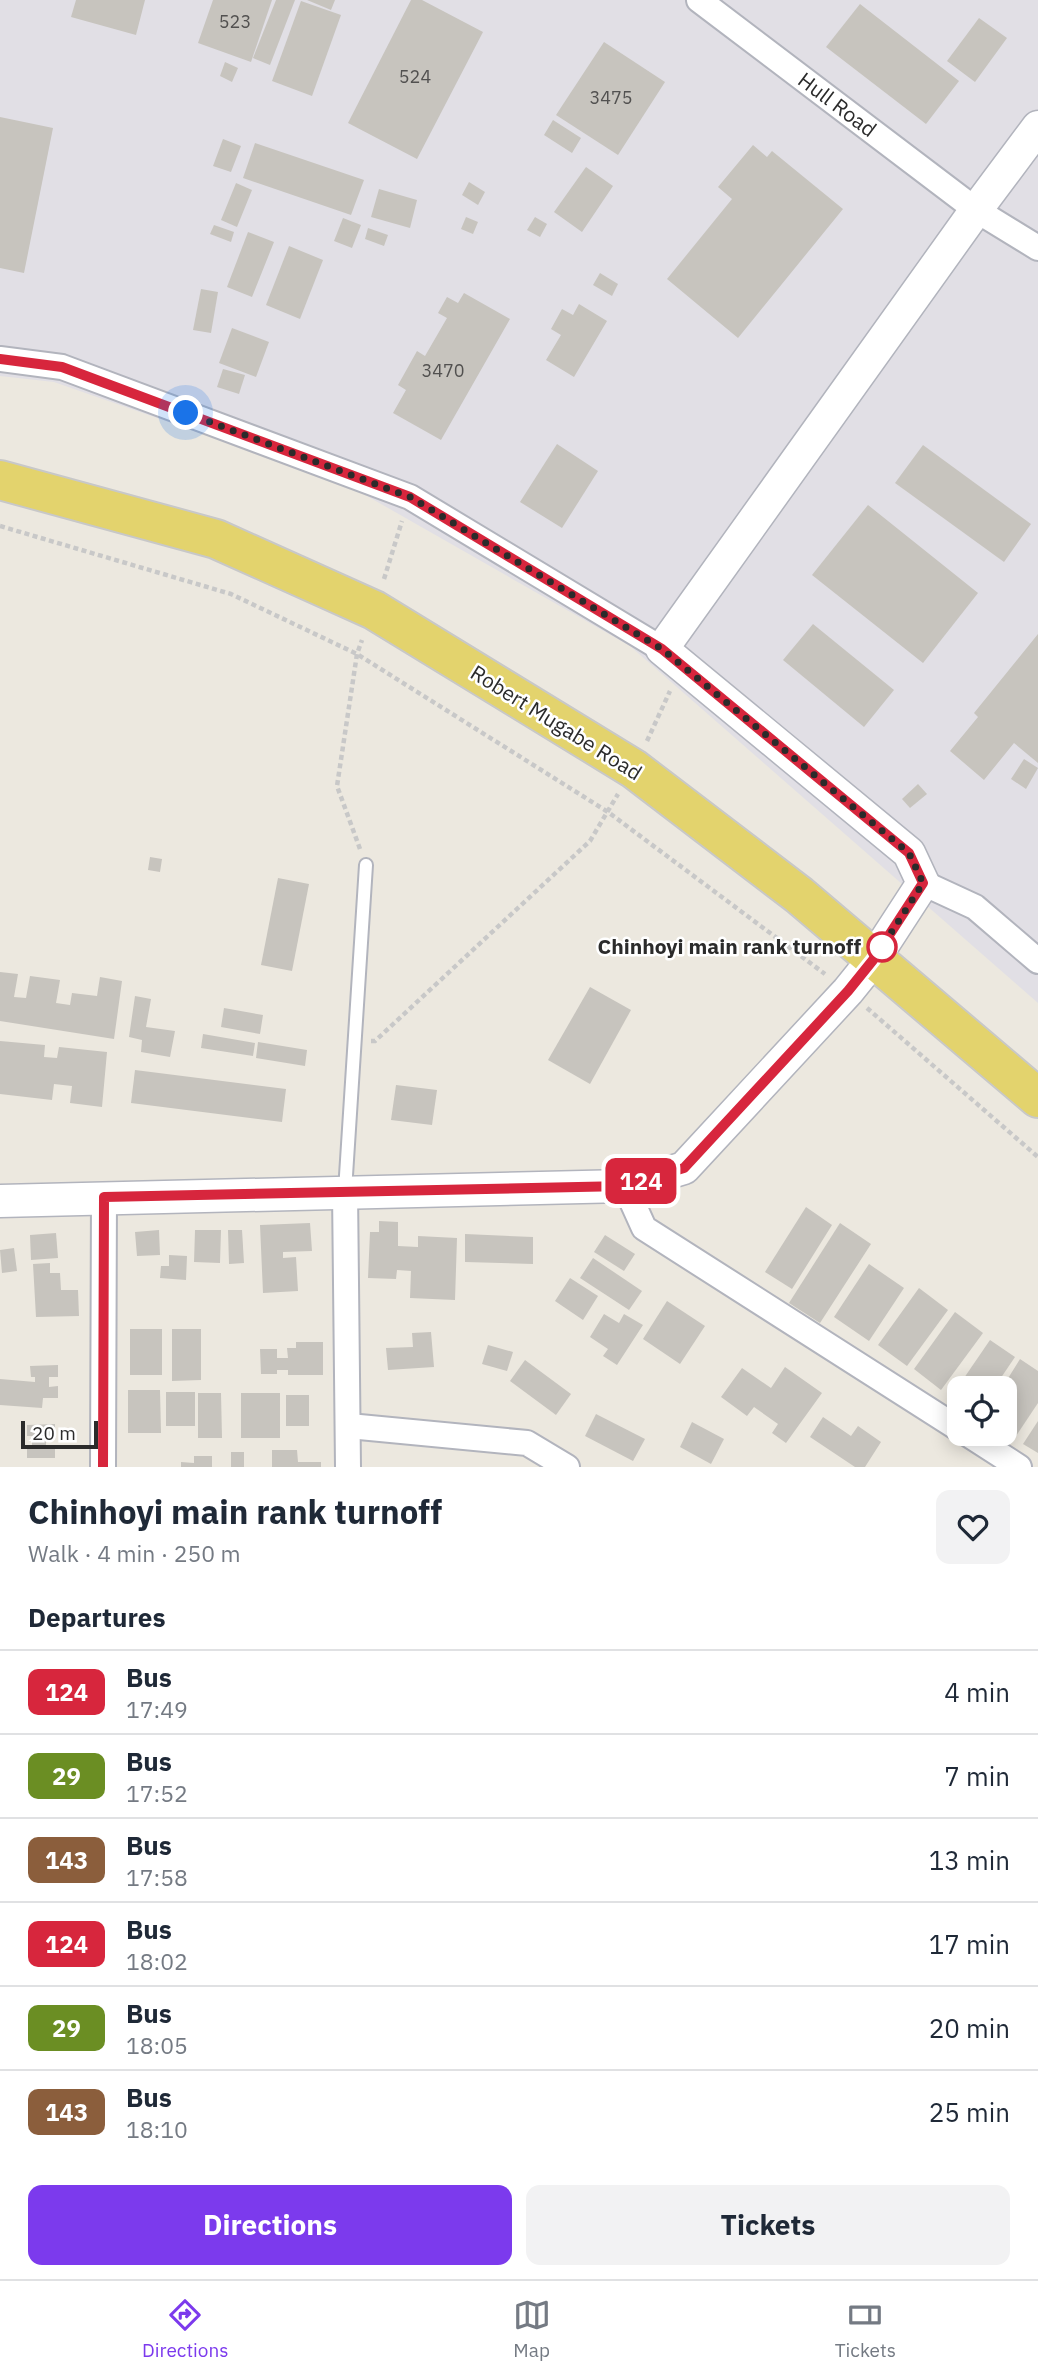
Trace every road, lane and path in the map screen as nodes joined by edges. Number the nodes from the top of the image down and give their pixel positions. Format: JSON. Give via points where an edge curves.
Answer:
{"nodes":[{"id":1,"x":699,"y":0,"type":"edge"},
{"id":2,"x":1038,"y":127,"type":"edge"},
{"id":3,"x":976,"y":210,"type":"junction"},
{"id":4,"x":1038,"y":248,"type":"edge"},
{"id":5,"x":0,"y":359,"type":"edge"},
{"id":6,"x":0,"y":480,"type":"edge"},
{"id":7,"x":410,"y":497,"type":"junction"},
{"id":8,"x":0,"y":526,"type":"edge"},
{"id":9,"x":374,"y":610,"type":"junction"},
{"id":10,"x":357,"y":654,"type":"junction"},
{"id":11,"x":672,"y":657,"type":"junction"},
{"id":12,"x":634,"y":769,"type":"junction"},
{"id":13,"x":608,"y":812,"type":"junction"},
{"id":14,"x":366,"y":865,"type":"joint"},
{"id":15,"x":923,"y":883,"type":"junction"},
{"id":16,"x":873,"y":960,"type":"junction"},
{"id":17,"x":1038,"y":961,"type":"edge"},
{"id":18,"x":848,"y":991,"type":"junction"},
{"id":19,"x":354,"y":1043,"type":"junction"},
{"id":20,"x":1038,"y":1098,"type":"edge"},
{"id":21,"x":1038,"y":1157,"type":"edge"},
{"id":22,"x":625,"y":1186,"type":"junction"},
{"id":23,"x":345,"y":1191,"type":"junction"},
{"id":24,"x":104,"y":1197,"type":"junction"},
{"id":25,"x":0,"y":1201,"type":"edge"},
{"id":26,"x":947,"y":1421,"type":"edge"},
{"id":27,"x":349,"y":1426,"type":"junction"},
{"id":28,"x":986,"y":1446,"type":"edge"},
{"id":29,"x":103,"y":1467,"type":"edge"},
{"id":30,"x":348,"y":1467,"type":"edge"},
{"id":31,"x":567,"y":1467,"type":"edge"},
{"id":32,"x":1019,"y":1467,"type":"edge"}],
"edges":[{"from":1,"to":3,"type":"street","name":"Hull Road"},
{"from":2,"to":3,"type":"street"},
{"from":3,"to":4,"type":"street","name":"Hull Road"},
{"from":3,"to":11,"type":"street"},
{"from":5,"to":7,"type":"street","via":[[62,367]]},
{"from":6,"to":9,"type":"main road","name":"Robert Mugabe Road","via":[[216,539]]},
{"from":7,"to":9,"type":"path"},
{"from":7,"to":11,"type":"street"},
{"from":8,"to":10,"type":"path","via":[[231,594]]},
{"from":9,"to":10,"type":"path"},
{"from":9,"to":12,"type":"main road","name":"Robert Mugabe Road"},
{"from":10,"to":13,"type":"path"},
{"from":10,"to":14,"type":"path","via":[[337,786]]},
{"from":11,"to":12,"type":"path"},
{"from":11,"to":15,"type":"street","via":[[909,853]]},
{"from":12,"to":13,"type":"path"},
{"from":12,"to":16,"type":"main road","name":"Robert Mugabe Road","via":[[799,895]]},
{"from":13,"to":18,"type":"path"},
{"from":13,"to":19,"type":"path","via":[[590,841],[375,1041]]},
{"from":14,"to":19,"type":"lane"},
{"from":15,"to":16,"type":"street"},
{"from":15,"to":17,"type":"street","via":[[975,907]]},
{"from":16,"to":18,"type":"street"},
{"from":16,"to":20,"type":"main road","name":"Robert Mugabe Road"},
{"from":18,"to":21,"type":"path"},
{"from":18,"to":22,"type":"street","via":[[684,1168]]},
{"from":19,"to":23,"type":"lane"},
{"from":22,"to":23,"type":"street"},
{"from":22,"to":26,"type":"street","via":[[644,1228]]},
{"from":23,"to":24,"type":"street"},
{"from":23,"to":27,"type":"street"},
{"from":24,"to":25,"type":"street"},
{"from":24,"to":29,"type":"street"},
{"from":27,"to":30,"type":"street"},
{"from":27,"to":31,"type":"street","via":[[527,1443]]},
{"from":28,"to":32,"type":"street"}]}
